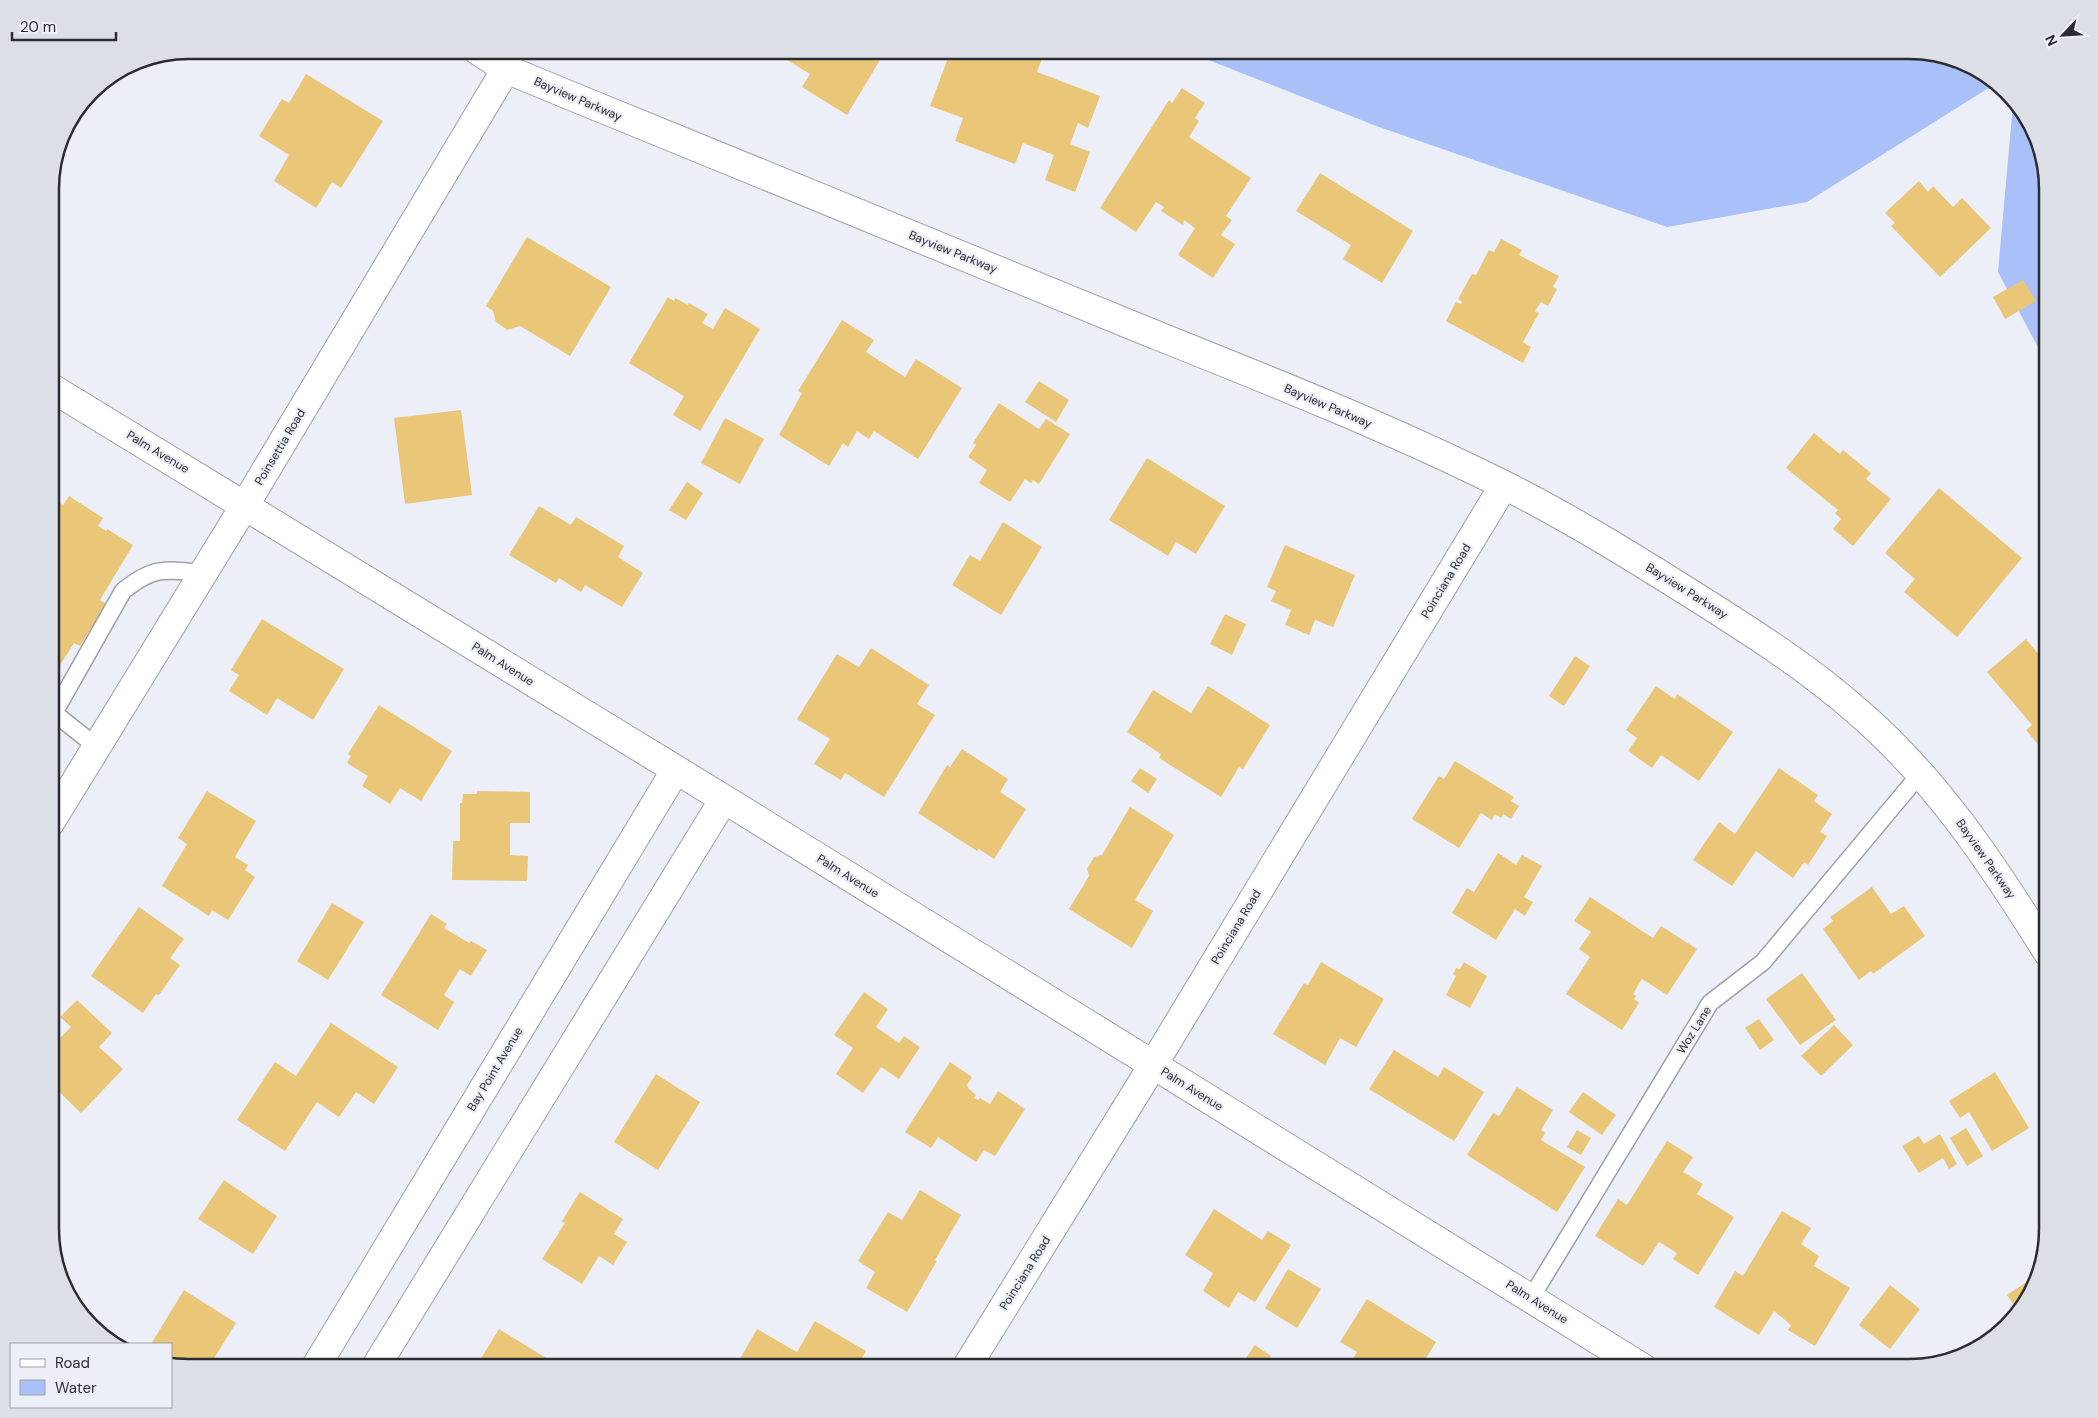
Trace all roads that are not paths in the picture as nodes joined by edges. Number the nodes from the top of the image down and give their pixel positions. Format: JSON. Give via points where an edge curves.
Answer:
{"nodes":[{"id":1,"x":491,"y":59,"type":"edge"},
{"id":2,"x":506,"y":68,"type":"junction"},
{"id":3,"x":59,"y":392,"type":"edge"},
{"id":4,"x":1504,"y":485,"type":"junction"},
{"id":5,"x":245,"y":505,"type":"junction"},
{"id":6,"x":204,"y":573,"type":"junction"},
{"id":7,"x":59,"y":704,"type":"edge"},
{"id":8,"x":59,"y":721,"type":"edge"},
{"id":9,"x":97,"y":747,"type":"junction"},
{"id":10,"x":675,"y":771,"type":"junction"},
{"id":11,"x":1920,"y":774,"type":"junction"},
{"id":12,"x":724,"y":799,"type":"junction"},
{"id":13,"x":59,"y":808,"type":"edge"},
{"id":14,"x":2039,"y":939,"type":"edge"},
{"id":15,"x":1153,"y":1065,"type":"junction"},
{"id":16,"x":1531,"y":1298,"type":"junction"},
{"id":17,"x":320,"y":1359,"type":"edge"},
{"id":18,"x":381,"y":1359,"type":"edge"},
{"id":19,"x":972,"y":1359,"type":"edge"},
{"id":20,"x":1629,"y":1359,"type":"edge"}],
"edges":[{"from":1,"to":2,"type":"street","name":"Bayview Parkway"},
{"from":2,"to":4,"type":"street","name":"Bayview Parkway","via":[[1219,360]]},
{"from":2,"to":5,"type":"street","name":"Poinsettia Road"},
{"from":3,"to":5,"type":"street","name":"Palm Avenue"},
{"from":4,"to":11,"type":"street","name":"Bayview Parkway","via":[[1614,545],[1761,638],[1860,713]]},
{"from":4,"to":15,"type":"street","name":"Poinciana Road"},
{"from":5,"to":6,"type":"street","name":"Poinsettia Road"},
{"from":5,"to":10,"type":"street","name":"Palm Avenue"},
{"from":6,"to":7,"type":"lane","via":[[163,570],[140,577],[123,592]]},
{"from":6,"to":9,"type":"street","name":"Poinsettia Road"},
{"from":8,"to":9,"type":"lane"},
{"from":9,"to":13,"type":"street","name":"Poinsettia Road"},
{"from":10,"to":12,"type":"street","name":"Palm Avenue"},
{"from":10,"to":17,"type":"street","name":"Bay Point Avenue"},
{"from":11,"to":14,"type":"street","name":"Bayview Parkway","via":[[1998,873]]},
{"from":11,"to":16,"type":"lane","name":"Woz Lane","via":[[1763,962],[1710,1003]]},
{"from":12,"to":15,"type":"street","name":"Palm Avenue"},
{"from":12,"to":18,"type":"street"},
{"from":15,"to":16,"type":"street","name":"Palm Avenue"},
{"from":15,"to":19,"type":"street","name":"Poinciana Road"},
{"from":16,"to":20,"type":"street","name":"Palm Avenue"}]}
